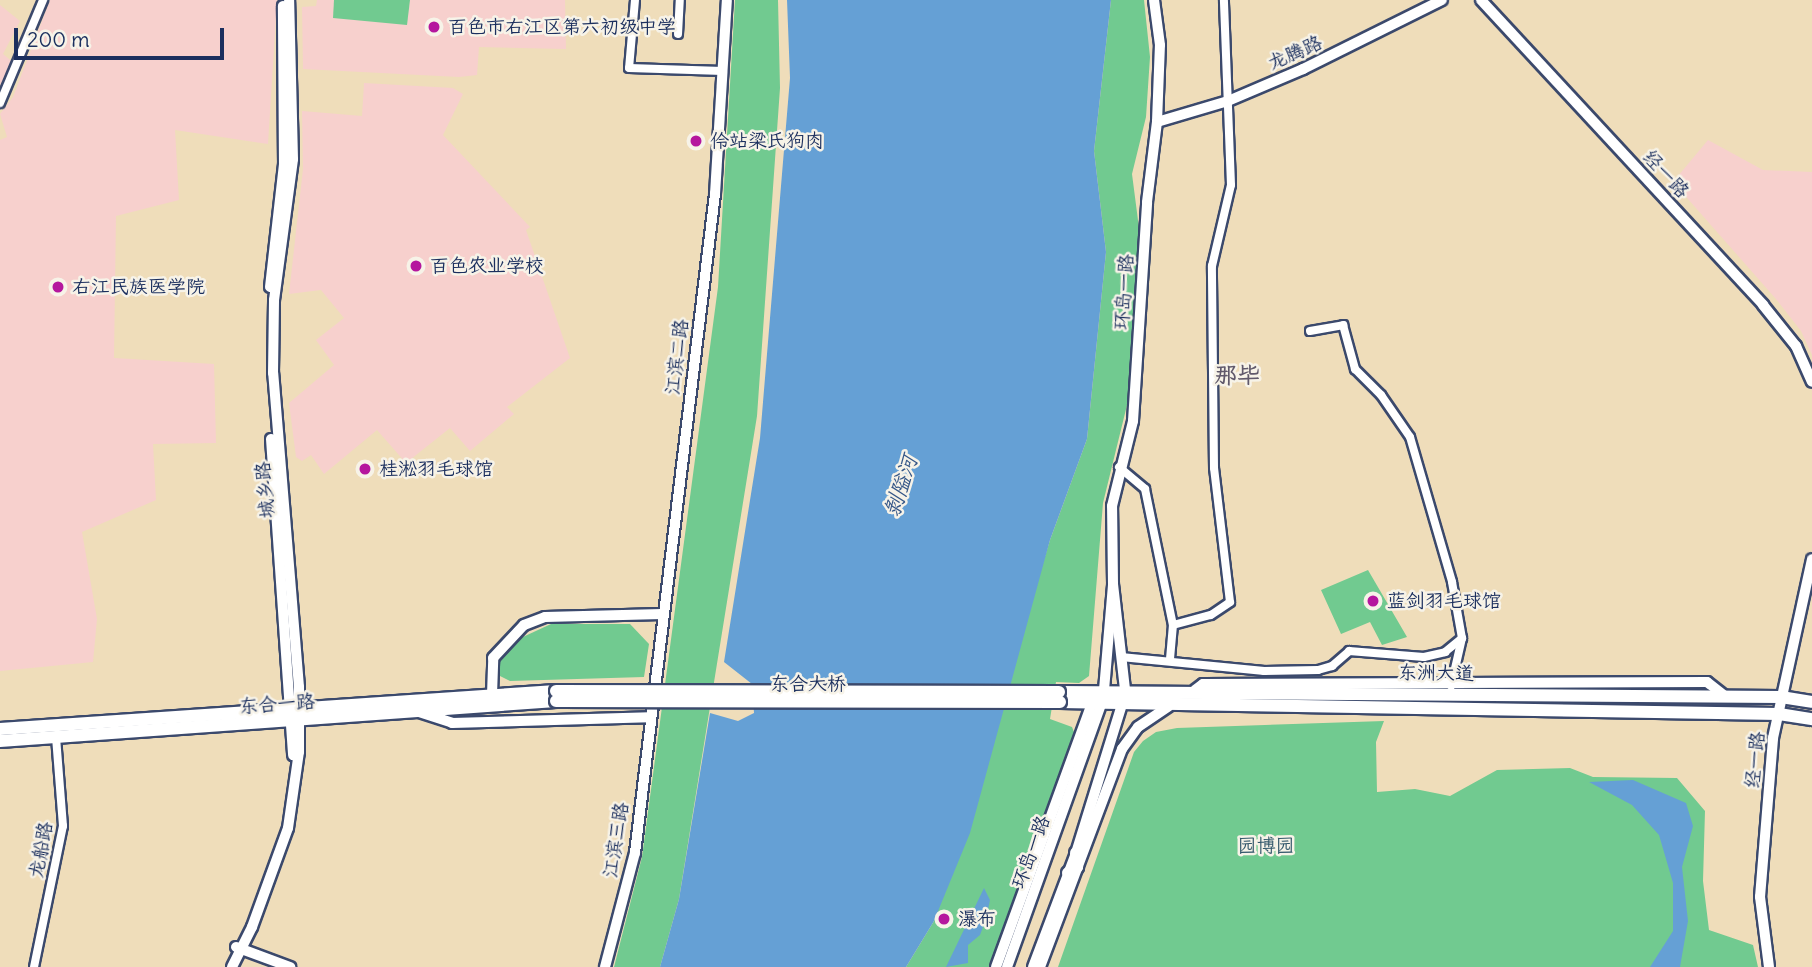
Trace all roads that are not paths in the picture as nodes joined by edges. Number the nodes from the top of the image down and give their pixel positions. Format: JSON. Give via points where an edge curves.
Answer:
{"nodes":[{"id":1,"x":43,"y":0,"type":"edge"},
{"id":2,"x":284,"y":0,"type":"edge"},
{"id":3,"x":289,"y":0,"type":"edge"},
{"id":4,"x":635,"y":0,"type":"edge"},
{"id":5,"x":680,"y":0,"type":"edge"},
{"id":6,"x":727,"y":0,"type":"edge"},
{"id":7,"x":1154,"y":0,"type":"edge"},
{"id":8,"x":1224,"y":0,"type":"edge"},
{"id":9,"x":1442,"y":0,"type":"edge"},
{"id":10,"x":1481,"y":0,"type":"edge"},
{"id":11,"x":678,"y":34,"type":"dead end"},
{"id":12,"x":723,"y":71,"type":"junction"},
{"id":13,"x":1228,"y":101,"type":"junction"},
{"id":14,"x":0,"y":103,"type":"edge"},
{"id":15,"x":1157,"y":122,"type":"junction"},
{"id":16,"x":1310,"y":331,"type":"dead end"},
{"id":17,"x":1812,"y":382,"type":"edge"},
{"id":18,"x":1119,"y":467,"type":"junction"},
{"id":19,"x":1812,"y":559,"type":"edge"},
{"id":20,"x":1114,"y":584,"type":"junction"},
{"id":21,"x":662,"y":614,"type":"junction"},
{"id":22,"x":1173,"y":625,"type":"junction"},
{"id":23,"x":1462,"y":638,"type":"junction"},
{"id":24,"x":1121,"y":657,"type":"junction"},
{"id":25,"x":1170,"y":659,"type":"junction"},
{"id":26,"x":1451,"y":688,"type":"junction"},
{"id":27,"x":1125,"y":690,"type":"junction"},
{"id":28,"x":1195,"y":690,"type":"junction"},
{"id":29,"x":1220,"y":690,"type":"junction"},
{"id":30,"x":492,"y":695,"type":"junction"},
{"id":31,"x":556,"y":696,"type":"junction"},
{"id":32,"x":1060,"y":697,"type":"joint"},
{"id":33,"x":1099,"y":697,"type":"junction"},
{"id":34,"x":1781,"y":697,"type":"junction"},
{"id":35,"x":1812,"y":702,"type":"edge"},
{"id":36,"x":1125,"y":704,"type":"junction"},
{"id":37,"x":1169,"y":706,"type":"junction"},
{"id":38,"x":1219,"y":707,"type":"junction"},
{"id":39,"x":419,"y":712,"type":"junction"},
{"id":40,"x":1779,"y":714,"type":"junction"},
{"id":41,"x":294,"y":715,"type":"junction"},
{"id":42,"x":649,"y":717,"type":"junction"},
{"id":43,"x":1812,"y":719,"type":"edge"},
{"id":44,"x":0,"y":729,"type":"edge"},
{"id":45,"x":56,"y":737,"type":"junction"},
{"id":46,"x":0,"y":741,"type":"edge"},
{"id":47,"x":1076,"y":853,"type":"joint"},
{"id":48,"x":1073,"y":870,"type":"junction"},
{"id":49,"x":239,"y":947,"type":"junction"},
{"id":50,"x":34,"y":967,"type":"edge"},
{"id":51,"x":226,"y":967,"type":"edge"},
{"id":52,"x":232,"y":967,"type":"edge"},
{"id":53,"x":290,"y":967,"type":"edge"},
{"id":54,"x":606,"y":967,"type":"edge"},
{"id":55,"x":996,"y":967,"type":"edge"},
{"id":56,"x":1006,"y":967,"type":"edge"},
{"id":57,"x":1033,"y":967,"type":"edge"},
{"id":58,"x":1040,"y":967,"type":"edge"},
{"id":59,"x":1769,"y":967,"type":"edge"}],
"edges":[{"from":1,"to":14,"type":"street"},
{"from":2,"to":41,"type":"main road","name":"城乡路","via":[[284,164],[269,300],[267,374]]},
{"from":3,"to":41,"type":"main road","name":"城乡路","via":[[293,159],[274,300],[273,373]]},
{"from":4,"to":12,"type":"street","via":[[629,68]]},
{"from":5,"to":11,"type":"street"},
{"from":6,"to":12,"type":"main road","name":"江滨二路"},
{"from":7,"to":15,"type":"street","name":"环岛一路","via":[[1160,46]]},
{"from":8,"to":13,"type":"street"},
{"from":9,"to":13,"type":"street","name":"龙腾路","via":[[1376,36]]},
{"from":10,"to":17,"type":"street","name":"经一路","via":[[1763,305],[1796,346]]},
{"from":12,"to":21,"type":"main road","name":"江滨二路","via":[[715,194]]},
{"from":13,"to":15,"type":"street","name":"龙腾路"},
{"from":13,"to":22,"type":"street","via":[[1231,185],[1212,266],[1214,468],[1230,602],[1211,615]]},
{"from":15,"to":18,"type":"street","name":"环岛一路","via":[[1147,202],[1133,421]]},
{"from":16,"to":23,"type":"street","via":[[1343,325],[1355,369],[1381,395],[1410,437],[1452,582]]},
{"from":18,"to":20,"type":"street","name":"环岛一路","via":[[1112,506]]},
{"from":18,"to":22,"type":"street","via":[[1144,489]]},
{"from":19,"to":34,"type":"street","name":"经一路"},
{"from":20,"to":24,"type":"street","name":"环岛一路"},
{"from":20,"to":33,"type":"street","name":"环岛一路"},
{"from":21,"to":30,"type":"main road","via":[[545,617],[524,625],[494,658]]},
{"from":21,"to":42,"type":"main road","name":"江滨二路"},
{"from":22,"to":25,"type":"street"},
{"from":23,"to":25,"type":"street","via":[[1445,652],[1424,657],[1349,651],[1332,666],[1318,670],[1233,669]]},
{"from":23,"to":26,"type":"street"},
{"from":24,"to":25,"type":"street","via":[[1165,664]]},
{"from":24,"to":27,"type":"street","name":"环岛一路"},
{"from":26,"to":28,"type":"street","via":[[1203,684]]},
{"from":26,"to":29,"type":"main road","name":"东洲大道"},
{"from":26,"to":34,"type":"main road","name":"东洲大道"},
{"from":27,"to":28,"type":"main road","name":"东洲大道"},
{"from":27,"to":33,"type":"main road","name":"东洲大道"},
{"from":27,"to":36,"type":"main road","name":"环岛一路"},
{"from":28,"to":29,"type":"main road","name":"东洲大道"},
{"from":29,"to":38,"type":"main road"},
{"from":30,"to":31,"type":"main road","name":"东合一路"},
{"from":30,"to":41,"type":"main road","name":"东合一路"},
{"from":31,"to":32,"type":"main road","name":"东合大桥","bridge":true},
{"from":31,"to":39,"type":"main road","name":"东合一路"},
{"from":32,"to":33,"type":"main road","name":"东洲大道"},
{"from":33,"to":36,"type":"main road","name":"东洲大道"},
{"from":33,"to":55,"type":"street"},
{"from":33,"to":56,"type":"main road","name":"环岛一路"},
{"from":34,"to":35,"type":"main road","name":"东洲大道"},
{"from":34,"to":40,"type":"street","name":"经一路"},
{"from":36,"to":37,"type":"main road","name":"东洲大道"},
{"from":36,"to":47,"type":"main road","name":"环岛一路"},
{"from":37,"to":38,"type":"main road","name":"东洲大道"},
{"from":37,"to":48,"type":"street","via":[[1139,727],[1122,749]]},
{"from":38,"to":40,"type":"main road","name":"东洲大道"},
{"from":39,"to":41,"type":"main road","name":"东合一路"},
{"from":39,"to":42,"type":"main road","via":[[452,723]]},
{"from":40,"to":43,"type":"main road","name":"东洲大道"},
{"from":40,"to":59,"type":"street","name":"经一路","via":[[1760,897]]},
{"from":41,"to":44,"type":"main road","name":"东合一路"},
{"from":41,"to":45,"type":"main road","name":"东合一路"},
{"from":41,"to":49,"type":"main road","name":"城乡路","via":[[283,827]]},
{"from":42,"to":54,"type":"main road","name":"江滨三路","via":[[635,853]]},
{"from":45,"to":46,"type":"main road","name":"东合一路"},
{"from":45,"to":50,"type":"street","name":"龙船路","via":[[63,779],[63,826]]},
{"from":47,"to":48,"type":"main road"},
{"from":48,"to":57,"type":"main road"},
{"from":48,"to":58,"type":"street"},
{"from":49,"to":51,"type":"main road","name":"城乡路"},
{"from":49,"to":52,"type":"main road","name":"城乡路"},
{"from":49,"to":53,"type":"street"}]}
